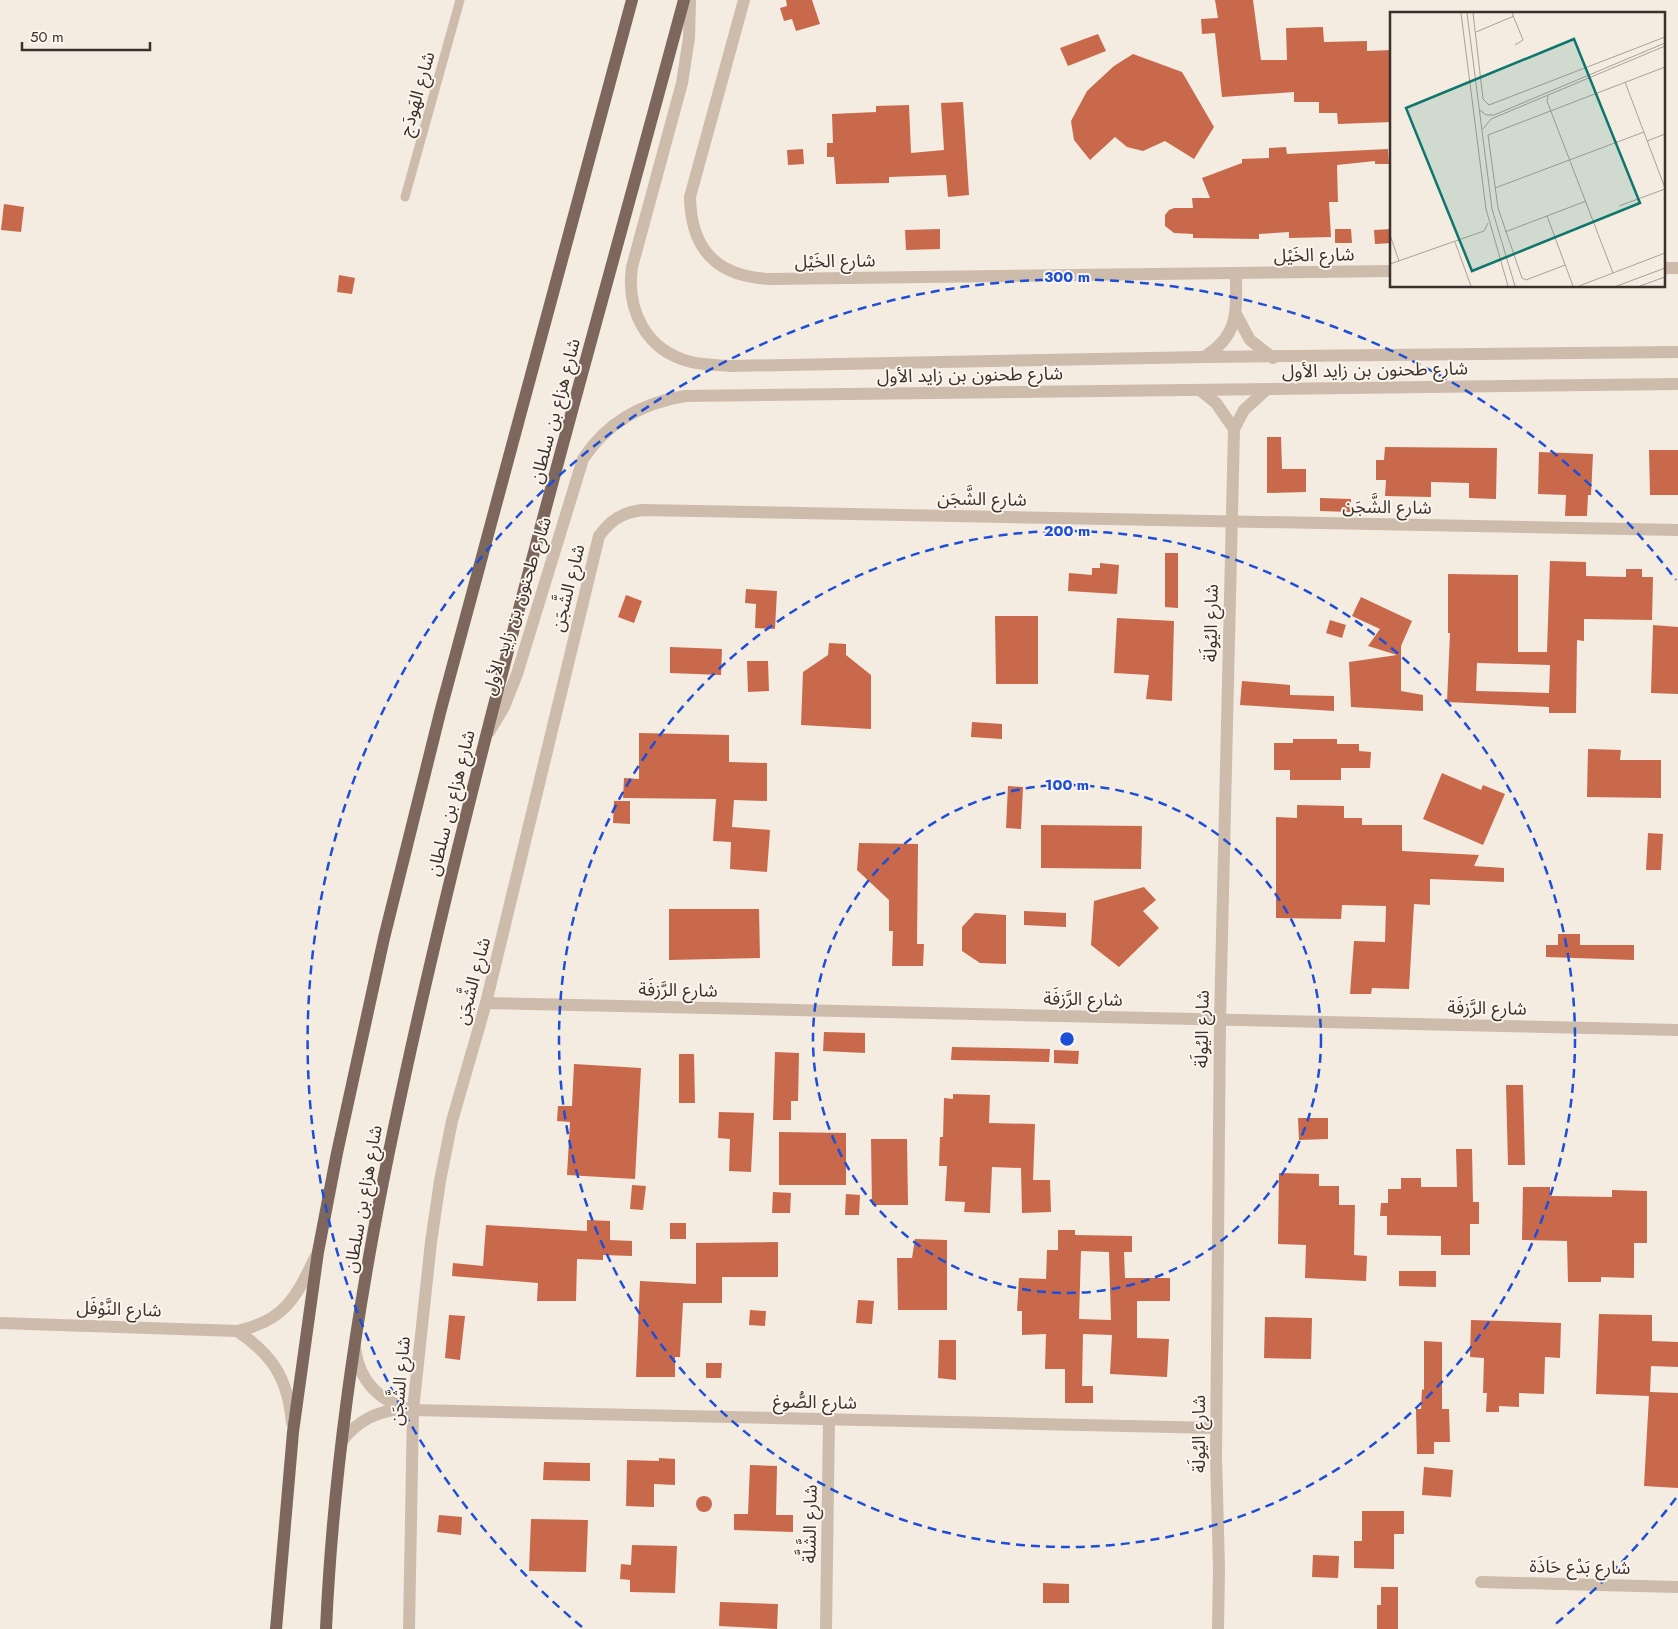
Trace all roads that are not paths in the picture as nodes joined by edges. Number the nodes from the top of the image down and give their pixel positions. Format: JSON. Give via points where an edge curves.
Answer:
{"nodes":[{"id":1,"x":460,"y":0,"type":"edge"},
{"id":2,"x":632,"y":0,"type":"edge"},
{"id":3,"x":684,"y":0,"type":"edge"},
{"id":4,"x":690,"y":0,"type":"edge"},
{"id":5,"x":744,"y":0,"type":"edge"},
{"id":6,"x":405,"y":197,"type":"dead end"},
{"id":7,"x":1390,"y":271,"type":"edge"},
{"id":8,"x":1236,"y":273,"type":"junction"},
{"id":9,"x":1236,"y":314,"type":"junction"},
{"id":10,"x":1678,"y":352,"type":"edge"},
{"id":11,"x":1204,"y":357,"type":"junction"},
{"id":12,"x":1273,"y":358,"type":"junction"},
{"id":13,"x":1678,"y":384,"type":"edge"},
{"id":14,"x":1200,"y":390,"type":"junction"},
{"id":15,"x":1267,"y":390,"type":"junction"},
{"id":16,"x":1234,"y":429,"type":"junction"},
{"id":17,"x":1232,"y":522,"type":"junction"},
{"id":18,"x":1678,"y":530,"type":"edge"},
{"id":19,"x":485,"y":739,"type":"junction"},
{"id":20,"x":486,"y":1003,"type":"junction"},
{"id":21,"x":1220,"y":1020,"type":"junction"},
{"id":22,"x":1678,"y":1030,"type":"edge"},
{"id":23,"x":318,"y":1252,"type":"junction"},
{"id":24,"x":0,"y":1323,"type":"edge"},
{"id":25,"x":237,"y":1331,"type":"junction"},
{"id":26,"x":355,"y":1346,"type":"junction"},
{"id":27,"x":408,"y":1409,"type":"junction"},
{"id":28,"x":829,"y":1420,"type":"junction"},
{"id":29,"x":1216,"y":1428,"type":"junction"},
{"id":30,"x":293,"y":1432,"type":"junction"},
{"id":31,"x":342,"y":1441,"type":"junction"},
{"id":32,"x":1481,"y":1582,"type":"dead end"},
{"id":33,"x":1678,"y":1586,"type":"edge"},
{"id":34,"x":276,"y":1629,"type":"edge"},
{"id":35,"x":326,"y":1629,"type":"edge"},
{"id":36,"x":409,"y":1629,"type":"edge"},
{"id":37,"x":826,"y":1629,"type":"edge"},
{"id":38,"x":1218,"y":1629,"type":"edge"}],
"edges":[{"from":1,"to":6,"type":"lane","name":"شارع الهَودَج"},
{"from":2,"to":23,"type":"main road","name":"شارع هزاع بن سلطان","via":[[441,709],[384,938],[336,1153]]},
{"from":3,"to":19,"type":"main road","name":"شارع هزاع بن سلطان"},
{"from":4,"to":11,"type":"street","name":"شارع طحنون بن زايد الأول","via":[[685,68],[630,282],[635,313],[657,344],[691,362],[730,366]]},
{"from":5,"to":8,"type":"street","name":"شارع الخَيْل","via":[[690,197],[690,218],[696,238],[708,256],[724,269],[747,277],[771,279]]},
{"from":7,"to":8,"type":"street","name":"شارع الخَيْل"},
{"from":8,"to":9,"type":"street"},
{"from":9,"to":11,"type":"street","via":[[1225,340]]},
{"from":9,"to":12,"type":"street","via":[[1250,340]]},
{"from":10,"to":12,"type":"street","name":"شارع طحنون بن زايد الأول"},
{"from":11,"to":12,"type":"street","name":"شارع طحنون بن زايد الأول"},
{"from":13,"to":15,"type":"street","name":"شارع طحنون بن زايد الأول"},
{"from":14,"to":15,"type":"street","name":"شارع طحنون بن زايد الأول"},
{"from":14,"to":16,"type":"street","via":[[1220,407]]},
{"from":14,"to":19,"type":"street","name":"شارع طحنون بن زايد الأول","via":[[685,396],[644,406],[605,431],[582,459],[517,674],[504,707]]},
{"from":15,"to":16,"type":"street","via":[[1251,402]]},
{"from":16,"to":17,"type":"street","name":"شارع اليُولَة"},
{"from":17,"to":18,"type":"street","name":"شارع الشَّجَن"},
{"from":17,"to":20,"type":"street","name":"شارع الشَّجَن","via":[[642,510],[624,513],[609,522],[598,536]]},
{"from":17,"to":21,"type":"street","name":"شارع اليُولَة"},
{"from":19,"to":26,"type":"main road","name":"شارع هزاع بن سلطان","via":[[433,948],[385,1164]]},
{"from":20,"to":21,"type":"street","name":"شارع الرَّزفَة"},
{"from":20,"to":27,"type":"street","name":"شارع الشَّجَن","via":[[454,1113],[440,1181]]},
{"from":21,"to":22,"type":"street","name":"شارع الرَّزفَة"},
{"from":21,"to":29,"type":"street","name":"شارع اليُولَة"},
{"from":23,"to":25,"type":"street","name":"شارع النَّوْفَل","via":[[295,1297],[284,1310],[257,1327]]},
{"from":23,"to":30,"type":"main road","name":"شارع هزاع بن سلطان"},
{"from":24,"to":25,"type":"street","name":"شارع النَّوْفَل"},
{"from":25,"to":30,"type":"street","via":[[257,1344],[273,1362],[284,1383]]},
{"from":26,"to":27,"type":"street","name":"شارع الصُّوغ","via":[[356,1360],[368,1385],[378,1395]]},
{"from":26,"to":31,"type":"main road","name":"شارع هزاع بن سلطان"},
{"from":27,"to":28,"type":"street","name":"شارع الصُّوغ"},
{"from":27,"to":31,"type":"street","name":"شارع الصُّوغ","via":[[368,1417]]},
{"from":27,"to":36,"type":"street","name":"شارع الشَّجَن"},
{"from":28,"to":29,"type":"street","name":"شارع الصُّوغ"},
{"from":28,"to":37,"type":"street","name":"شارع الشَّلَّة"},
{"from":29,"to":38,"type":"street","name":"شارع اليُولَة","via":[[1220,1568]]},
{"from":30,"to":34,"type":"main road","name":"شارع هزاع بن سلطان"},
{"from":31,"to":35,"type":"main road","name":"شارع هزاع بن سلطان"},
{"from":32,"to":33,"type":"street","name":"شارع بَدْع حَاذَة"}]}
